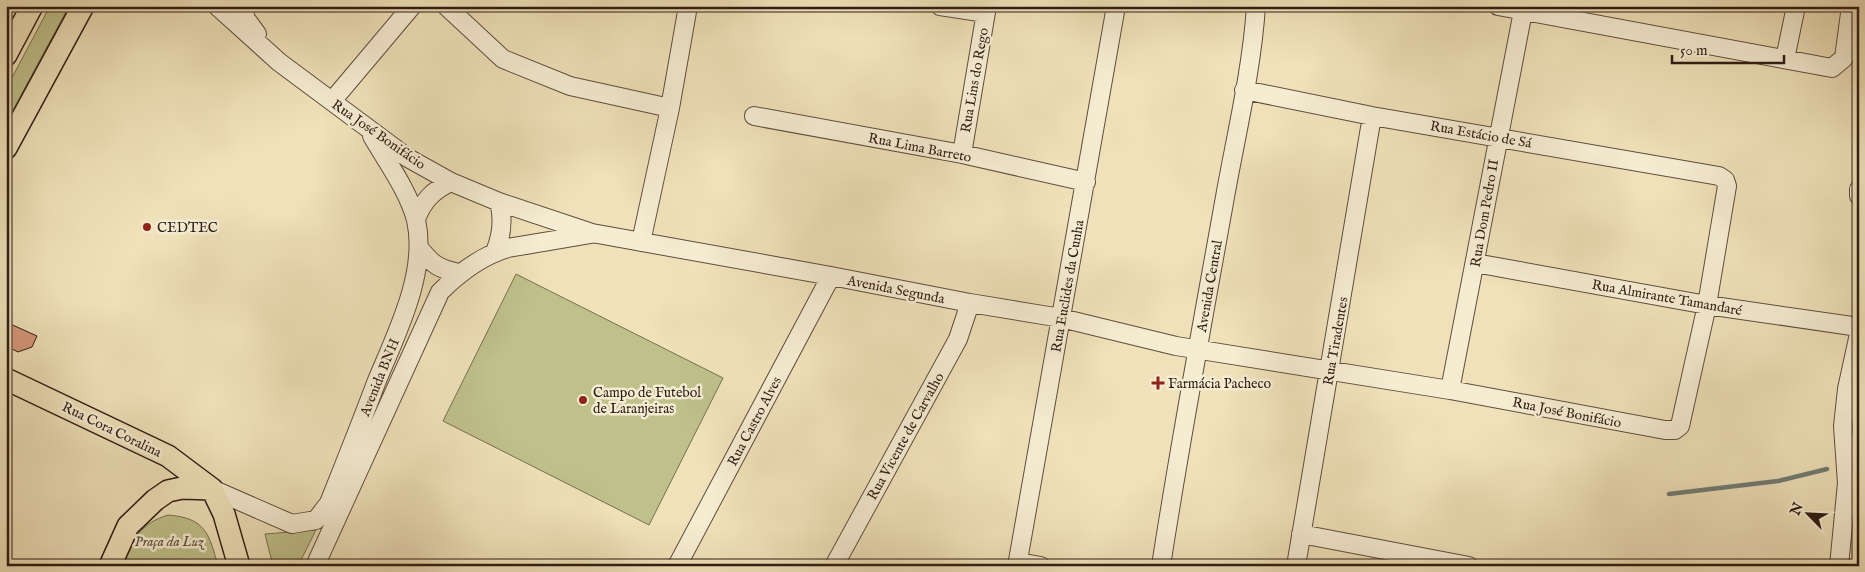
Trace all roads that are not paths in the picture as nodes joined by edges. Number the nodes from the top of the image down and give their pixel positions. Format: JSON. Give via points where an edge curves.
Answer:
{"nodes":[{"id":1,"x":32,"y":6,"type":"edge"},
{"id":2,"x":83,"y":6,"type":"edge"},
{"id":3,"x":217,"y":6,"type":"edge"},
{"id":4,"x":242,"y":6,"type":"edge"},
{"id":5,"x":412,"y":6,"type":"edge"},
{"id":6,"x":446,"y":6,"type":"edge"},
{"id":7,"x":688,"y":6,"type":"edge"},
{"id":8,"x":940,"y":6,"type":"edge"},
{"id":9,"x":1116,"y":6,"type":"edge"},
{"id":10,"x":1256,"y":6,"type":"edge"},
{"id":11,"x":1498,"y":6,"type":"edge"},
{"id":12,"x":1796,"y":6,"type":"edge"},
{"id":13,"x":1851,"y":6,"type":"edge"},
{"id":14,"x":1524,"y":9,"type":"edge"},
{"id":15,"x":986,"y":10,"type":"edge"},
{"id":16,"x":6,"y":55,"type":"edge"},
{"id":17,"x":1785,"y":59,"type":"junction"},
{"id":18,"x":279,"y":62,"type":"junction"},
{"id":19,"x":1244,"y":90,"type":"junction"},
{"id":20,"x":332,"y":101,"type":"junction"},
{"id":21,"x":670,"y":108,"type":"junction"},
{"id":22,"x":754,"y":116,"type":"dead end"},
{"id":23,"x":1372,"y":116,"type":"junction"},
{"id":24,"x":368,"y":129,"type":"junction"},
{"id":25,"x":1498,"y":137,"type":"junction"},
{"id":26,"x":6,"y":148,"type":"edge"},
{"id":27,"x":962,"y":154,"type":"junction"},
{"id":28,"x":1718,"y":176,"type":"joint"},
{"id":29,"x":451,"y":182,"type":"junction"},
{"id":30,"x":1086,"y":182,"type":"junction"},
{"id":31,"x":1859,"y":189,"type":"edge"},
{"id":32,"x":1859,"y":196,"type":"edge"},
{"id":33,"x":499,"y":202,"type":"junction"},
{"id":34,"x":416,"y":219,"type":"junction"},
{"id":35,"x":592,"y":234,"type":"junction"},
{"id":36,"x":641,"y":242,"type":"junction"},
{"id":37,"x":420,"y":249,"type":"junction"},
{"id":38,"x":495,"y":252,"type":"junction"},
{"id":39,"x":1475,"y":263,"type":"junction"},
{"id":40,"x":459,"y":273,"type":"junction"},
{"id":41,"x":831,"y":276,"type":"junction"},
{"id":42,"x":970,"y":303,"type":"junction"},
{"id":43,"x":1707,"y":305,"type":"junction"},
{"id":44,"x":1061,"y":318,"type":"junction"},
{"id":45,"x":1859,"y":327,"type":"edge"},
{"id":46,"x":1859,"y":334,"type":"edge"},
{"id":47,"x":1198,"y":350,"type":"junction"},
{"id":48,"x":1330,"y":370,"type":"junction"},
{"id":49,"x":6,"y":379,"type":"edge"},
{"id":50,"x":1450,"y":390,"type":"junction"},
{"id":51,"x":212,"y":489,"type":"junction"},
{"id":52,"x":1301,"y":534,"type":"junction"},
{"id":53,"x":1017,"y":564,"type":"edge"},
{"id":54,"x":110,"y":566,"type":"edge"},
{"id":55,"x":239,"y":566,"type":"edge"},
{"id":56,"x":315,"y":566,"type":"edge"},
{"id":57,"x":677,"y":566,"type":"edge"},
{"id":58,"x":834,"y":566,"type":"edge"},
{"id":59,"x":1041,"y":566,"type":"edge"},
{"id":60,"x":1161,"y":566,"type":"edge"},
{"id":61,"x":1296,"y":566,"type":"edge"},
{"id":62,"x":1469,"y":566,"type":"edge"},
{"id":63,"x":1839,"y":566,"type":"edge"}],
"edges":[{"from":1,"to":16,"type":"main road"},
{"from":2,"to":26,"type":"main road"},
{"from":3,"to":18,"type":"street","name":"Rua José Bonifácio"},
{"from":4,"to":18,"type":"street","via":[[246,19]]},
{"from":5,"to":20,"type":"street"},
{"from":6,"to":21,"type":"street","via":[[503,59],[570,86]]},
{"from":7,"to":21,"type":"street"},
{"from":8,"to":15,"type":"street"},
{"from":9,"to":30,"type":"street","name":"Rua Euclides da Cunha"},
{"from":10,"to":19,"type":"street","name":"Avenida Central"},
{"from":11,"to":14,"type":"street"},
{"from":12,"to":17,"type":"street"},
{"from":13,"to":17,"type":"street","via":[[1844,58],[1838,65],[1832,68]]},
{"from":14,"to":17,"type":"street"},
{"from":14,"to":25,"type":"street","name":"Rua Dom Pedro II"},
{"from":15,"to":27,"type":"street","name":"Rua Lins do Rego"},
{"from":18,"to":20,"type":"street","name":"Rua José Bonifácio"},
{"from":19,"to":23,"type":"street","name":"Rua Estácio de Sá"},
{"from":19,"to":47,"type":"street","name":"Avenida Central"},
{"from":20,"to":24,"type":"street","name":"Rua José Bonifácio"},
{"from":21,"to":36,"type":"street"},
{"from":22,"to":27,"type":"street","name":"Rua Lima Barreto"},
{"from":23,"to":25,"type":"street","name":"Rua Estácio de Sá"},
{"from":23,"to":48,"type":"street","name":"Rua Tiradentes"},
{"from":24,"to":29,"type":"street","name":"Rua José Bonifácio","via":[[408,158]]},
{"from":24,"to":34,"type":"street","name":"Avenida BNH","via":[[406,194]]},
{"from":25,"to":28,"type":"street","name":"Rua Estácio de Sá"},
{"from":25,"to":39,"type":"street","name":"Rua Dom Pedro II"},
{"from":27,"to":30,"type":"street","name":"Rua Lima Barreto"},
{"from":28,"to":43,"type":"street","name":"Rua José Bonifácio","via":[[1725,180],[1727,186]]},
{"from":29,"to":33,"type":"street","name":"Rua José Bonifácio"},
{"from":29,"to":34,"type":"street","via":[[429,197]]},
{"from":30,"to":44,"type":"street","name":"Rua Euclides da Cunha"},
{"from":31,"to":32,"type":"street"},
{"from":33,"to":35,"type":"street","name":"Rua José Bonifácio"},
{"from":33,"to":38,"type":"street","via":[[501,237]]},
{"from":34,"to":37,"type":"street","name":"Avenida BNH"},
{"from":35,"to":36,"type":"street","name":"Avenida Segunda"},
{"from":35,"to":38,"type":"street","name":"Avenida BNH"},
{"from":36,"to":41,"type":"street","name":"Avenida Segunda"},
{"from":37,"to":40,"type":"street","via":[[438,268]]},
{"from":37,"to":51,"type":"street","name":"Avenida BNH","via":[[417,272],[403,316],[329,503],[316,520],[292,524]]},
{"from":38,"to":40,"type":"street","name":"Avenida BNH"},
{"from":39,"to":43,"type":"street","name":"Rua Almirante Tamandaré"},
{"from":39,"to":50,"type":"street","name":"Rua Dom Pedro II"},
{"from":40,"to":56,"type":"street","name":"Avenida BNH","via":[[440,292]]},
{"from":41,"to":42,"type":"street","name":"Avenida Segunda"},
{"from":41,"to":57,"type":"street","name":"Rua Castro Alves"},
{"from":42,"to":44,"type":"street","name":"Avenida Segunda"},
{"from":42,"to":58,"type":"street","name":"Rua Vicente de Carvalho","via":[[958,339]]},
{"from":43,"to":45,"type":"street","name":"Rua Almirante Tamandaré"},
{"from":43,"to":50,"type":"street","name":"Rua José Bonifácio","via":[[1680,426],[1675,430]]},
{"from":44,"to":47,"type":"street","name":"Avenida Segunda"},
{"from":44,"to":53,"type":"street","name":"Rua Euclides da Cunha"},
{"from":46,"to":63,"type":"street","via":[[1843,426],[1847,483]]},
{"from":47,"to":48,"type":"street","name":"Rua José Bonifácio"},
{"from":47,"to":60,"type":"street","name":"Avenida Central"},
{"from":48,"to":50,"type":"street","name":"Rua José Bonifácio"},
{"from":48,"to":52,"type":"street","name":"Rua Tiradentes"},
{"from":49,"to":51,"type":"main road","name":"Rua Cora Coralina","via":[[168,456]]},
{"from":51,"to":54,"type":"main road","via":[[182,488],[168,491],[155,500],[128,526]]},
{"from":51,"to":55,"type":"main road","via":[[224,514]]},
{"from":52,"to":61,"type":"street","name":"Rua Tiradentes"},
{"from":52,"to":62,"type":"street"},
{"from":53,"to":59,"type":"street"}]}
